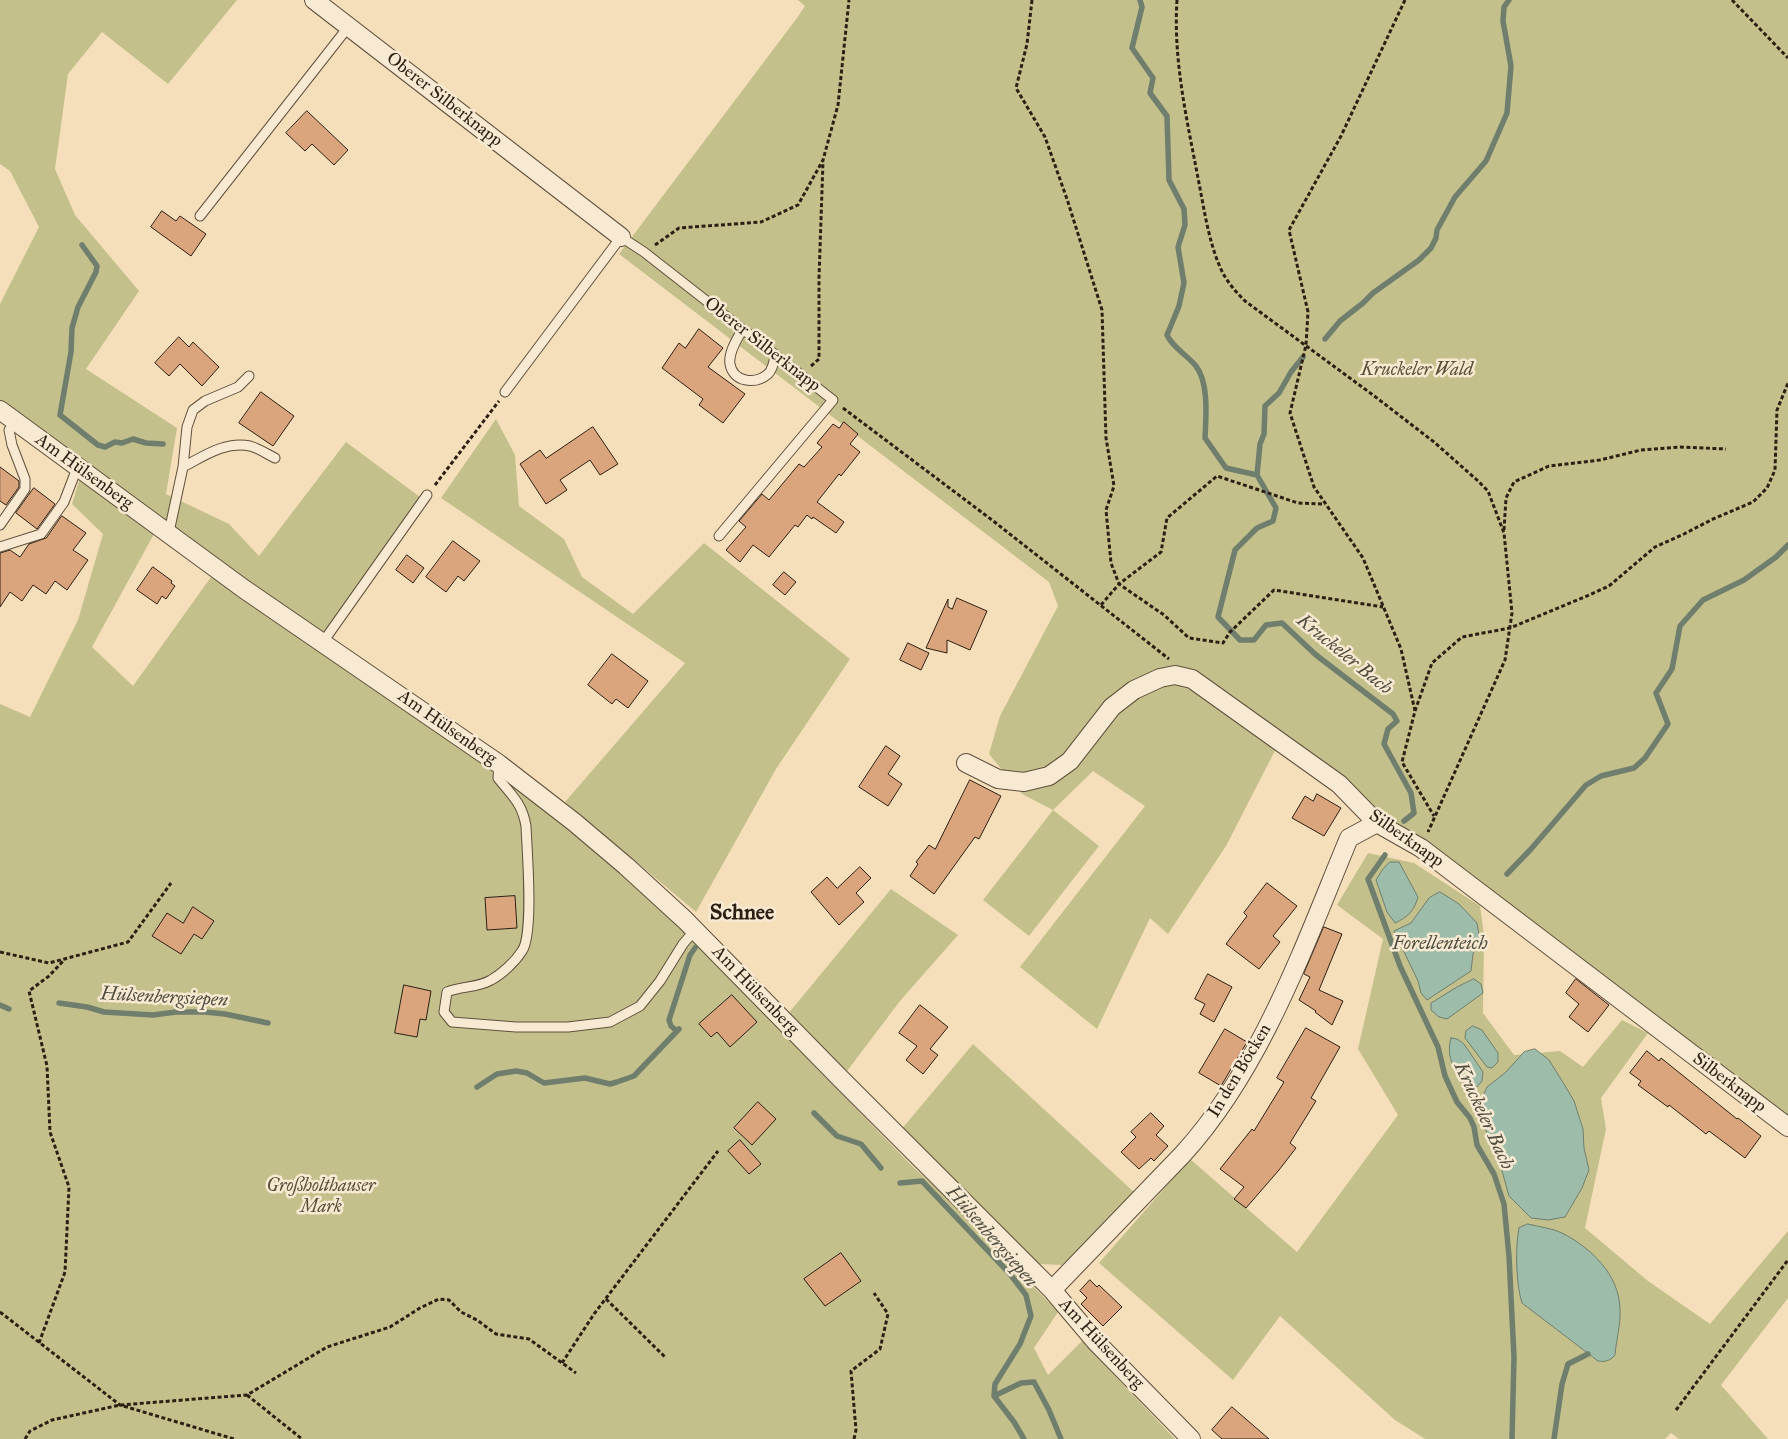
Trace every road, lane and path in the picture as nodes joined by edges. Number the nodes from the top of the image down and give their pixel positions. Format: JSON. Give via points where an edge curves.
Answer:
{"nodes":[{"id":1,"x":314,"y":0,"type":"edge"},
{"id":2,"x":850,"y":0,"type":"edge"},
{"id":3,"x":1032,"y":0,"type":"edge"},
{"id":4,"x":1177,"y":0,"type":"edge"},
{"id":5,"x":1406,"y":0,"type":"edge"},
{"id":6,"x":1732,"y":0,"type":"edge"},
{"id":7,"x":349,"y":26,"type":"junction"},
{"id":8,"x":1788,"y":58,"type":"edge"},
{"id":9,"x":823,"y":160,"type":"junction"},
{"id":10,"x":200,"y":216,"type":"dead end"},
{"id":11,"x":621,"y":237,"type":"junction"},
{"id":12,"x":644,"y":252,"type":"junction"},
{"id":13,"x":742,"y":330,"type":"junction"},
{"id":14,"x":1306,"y":345,"type":"junction"},
{"id":15,"x":775,"y":356,"type":"junction"},
{"id":16,"x":800,"y":375,"type":"junction"},
{"id":17,"x":249,"y":376,"type":"dead end"},
{"id":18,"x":1788,"y":383,"type":"edge"},
{"id":19,"x":505,"y":392,"type":"joint"},
{"id":20,"x":833,"y":400,"type":"junction"},
{"id":21,"x":0,"y":410,"type":"edge"},
{"id":22,"x":15,"y":422,"type":"junction"},
{"id":23,"x":1726,"y":449,"type":"dead end"},
{"id":24,"x":275,"y":458,"type":"dead end"},
{"id":25,"x":183,"y":467,"type":"junction"},
{"id":26,"x":77,"y":468,"type":"junction"},
{"id":27,"x":428,"y":495,"type":"joint"},
{"id":28,"x":1326,"y":504,"type":"junction"},
{"id":29,"x":0,"y":525,"type":"edge"},
{"id":30,"x":168,"y":532,"type":"junction"},
{"id":31,"x":1504,"y":533,"type":"junction"},
{"id":32,"x":719,"y":536,"type":"dead end"},
{"id":33,"x":0,"y":547,"type":"edge"},
{"id":34,"x":1119,"y":584,"type":"junction"},
{"id":35,"x":1101,"y":605,"type":"junction"},
{"id":36,"x":1384,"y":607,"type":"junction"},
{"id":37,"x":1510,"y":628,"type":"junction"},
{"id":38,"x":323,"y":642,"type":"junction"},
{"id":39,"x":1171,"y":660,"type":"dead end"},
{"id":40,"x":1415,"y":711,"type":"junction"},
{"id":41,"x":966,"y":763,"type":"dead end"},
{"id":42,"x":499,"y":764,"type":"junction"},
{"id":43,"x":1377,"y":822,"type":"junction"},
{"id":44,"x":171,"y":883,"type":"dead end"},
{"id":45,"x":696,"y":930,"type":"junction"},
{"id":46,"x":0,"y":952,"type":"edge"},
{"id":47,"x":65,"y":959,"type":"junction"},
{"id":48,"x":1788,"y":1127,"type":"edge"},
{"id":49,"x":718,"y":1151,"type":"dead end"},
{"id":50,"x":1788,"y":1260,"type":"edge"},
{"id":51,"x":1052,"y":1290,"type":"junction"},
{"id":52,"x":874,"y":1293,"type":"dead end"},
{"id":53,"x":606,"y":1299,"type":"junction"},
{"id":54,"x":0,"y":1312,"type":"edge"},
{"id":55,"x":38,"y":1343,"type":"junction"},
{"id":56,"x":666,"y":1358,"type":"dead end"},
{"id":57,"x":562,"y":1363,"type":"junction"},
{"id":58,"x":576,"y":1373,"type":"dead end"},
{"id":59,"x":247,"y":1395,"type":"junction"},
{"id":60,"x":120,"y":1405,"type":"junction"},
{"id":61,"x":1676,"y":1410,"type":"dead end"},
{"id":62,"x":25,"y":1439,"type":"edge"},
{"id":63,"x":234,"y":1439,"type":"edge"},
{"id":64,"x":302,"y":1439,"type":"edge"},
{"id":65,"x":854,"y":1439,"type":"edge"},
{"id":66,"x":1191,"y":1439,"type":"edge"}],
"edges":[{"from":1,"to":7,"type":"street","name":"Oberer Silberknapp"},
{"from":2,"to":9,"type":"path","via":[[838,105]]},
{"from":3,"to":34,"type":"path","via":[[1027,44],[1016,88],[1045,137],[1102,310],[1106,438],[1114,486],[1106,510],[1111,563]]},
{"from":4,"to":14,"type":"path","via":[[1185,115],[1211,241],[1220,269],[1245,301]]},
{"from":5,"to":14,"type":"path","via":[[1341,136],[1289,230],[1308,312]]},
{"from":6,"to":8,"type":"path"},
{"from":7,"to":10,"type":"lane"},
{"from":7,"to":11,"type":"street","name":"Oberer Silberknapp"},
{"from":9,"to":12,"type":"path","via":[[798,205],[761,222],[679,228]]},
{"from":9,"to":16,"type":"path","via":[[818,359]]},
{"from":11,"to":12,"type":"lane","name":"Oberer Silberknapp"},
{"from":11,"to":19,"type":"lane"},
{"from":12,"to":13,"type":"lane","name":"Oberer Silberknapp"},
{"from":13,"to":15,"type":"lane","name":"Oberer Silberknapp"},
{"from":13,"to":15,"type":"lane","via":[[730,365],[742,379],[760,379],[769,373]]},
{"from":14,"to":28,"type":"path","via":[[1290,413],[1314,488]]},
{"from":14,"to":31,"type":"path","via":[[1434,442],[1477,480],[1488,491]]},
{"from":15,"to":16,"type":"lane","name":"Oberer Silberknapp"},
{"from":16,"to":20,"type":"lane","name":"Oberer Silberknapp"},
{"from":17,"to":25,"type":"lane","via":[[238,387],[205,401],[193,410],[187,427]]},
{"from":18,"to":37,"type":"path","via":[[1777,410],[1775,470],[1767,488],[1753,502],[1655,547],[1609,586]]},
{"from":19,"to":27,"type":"path"},
{"from":20,"to":32,"type":"lane","name":"Oberer Silberknapp"},
{"from":20,"to":35,"type":"path"},
{"from":21,"to":22,"type":"street","name":"Am Hülsenberg"},
{"from":22,"to":26,"type":"street","name":"Am Hülsenberg"},
{"from":22,"to":29,"type":"lane","via":[[9,430],[26,489]]},
{"from":23,"to":31,"type":"path","via":[[1680,446],[1549,466],[1514,482],[1506,498]]},
{"from":24,"to":25,"type":"lane","via":[[251,446],[228,446]]},
{"from":25,"to":30,"type":"lane"},
{"from":26,"to":30,"type":"street","name":"Am Hülsenberg"},
{"from":26,"to":33,"type":"lane","via":[[64,502],[41,534]]},
{"from":27,"to":38,"type":"lane"},
{"from":28,"to":34,"type":"path","via":[[1298,503],[1217,476],[1167,518],[1161,552]]},
{"from":28,"to":36,"type":"path","via":[[1363,558]]},
{"from":30,"to":38,"type":"street","name":"Am Hülsenberg"},
{"from":31,"to":37,"type":"path","via":[[1512,613]]},
{"from":34,"to":35,"type":"path"},
{"from":34,"to":36,"type":"path","via":[[1164,615],[1189,638],[1223,643],[1230,632],[1274,590]]},
{"from":35,"to":39,"type":"path"},
{"from":36,"to":40,"type":"path","via":[[1401,649]]},
{"from":37,"to":40,"type":"path","via":[[1462,637],[1432,664]]},
{"from":37,"to":40,"type":"path","via":[[1505,660],[1435,817],[1402,762]]},
{"from":38,"to":42,"type":"street","name":"Am Hülsenberg"},
{"from":41,"to":43,"type":"street","name":"Silberknapp","via":[[998,779],[1024,782],[1049,776],[1070,760],[1112,708],[1134,690],[1175,675],[1192,679],[1339,784]]},
{"from":42,"to":45,"type":"street","name":"Am Hülsenberg","via":[[574,822]]},
{"from":42,"to":45,"type":"lane","via":[[498,778],[516,799],[526,826],[529,928],[523,950],[491,980],[447,992],[444,1012],[452,1022],[516,1027],[568,1027],[610,1022],[640,1006]]},
{"from":43,"to":48,"type":"street","name":"Silberknapp","via":[[1421,848]]},
{"from":43,"to":51,"type":"street","name":"In den Böcken","via":[[1349,838],[1272,1020],[1225,1101],[1183,1154]]},
{"from":44,"to":47,"type":"path","via":[[128,942]]},
{"from":45,"to":51,"type":"street","name":"Am Hülsenberg"},
{"from":46,"to":47,"type":"path","via":[[49,963]]},
{"from":47,"to":55,"type":"path","via":[[29,990],[48,1066],[50,1132],[69,1187],[66,1272]]},
{"from":49,"to":53,"type":"path"},
{"from":50,"to":61,"type":"path"},
{"from":51,"to":66,"type":"street","name":"Am Hülsenberg","via":[[1096,1342]]},
{"from":52,"to":65,"type":"path","via":[[888,1314],[880,1348],[852,1371]]},
{"from":53,"to":56,"type":"path"},
{"from":53,"to":57,"type":"path"},
{"from":54,"to":55,"type":"path"},
{"from":55,"to":60,"type":"path"},
{"from":57,"to":58,"type":"path"},
{"from":57,"to":59,"type":"path","via":[[529,1339],[496,1334],[461,1312],[449,1300],[439,1298],[390,1327],[327,1347]]},
{"from":59,"to":60,"type":"path"},
{"from":59,"to":64,"type":"path"},
{"from":60,"to":62,"type":"path","via":[[52,1420],[30,1432]]},
{"from":60,"to":63,"type":"path"}]}
